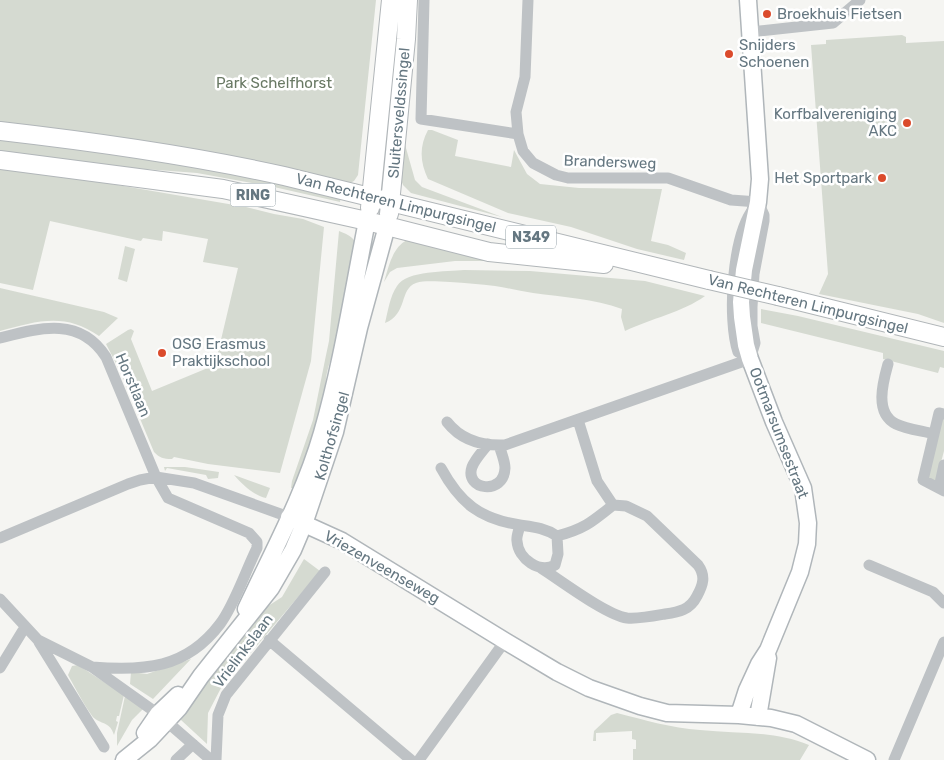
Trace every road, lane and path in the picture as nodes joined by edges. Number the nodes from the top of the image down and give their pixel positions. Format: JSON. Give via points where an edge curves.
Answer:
{"nodes":[{"id":1,"x":391,"y":0,"type":"edge"},
{"id":2,"x":408,"y":0,"type":"edge"},
{"id":3,"x":424,"y":0,"type":"edge"},
{"id":4,"x":528,"y":0,"type":"edge"},
{"id":5,"x":748,"y":0,"type":"edge"},
{"id":6,"x":860,"y":0,"type":"edge"},
{"id":7,"x":751,"y":32,"type":"junction"},
{"id":8,"x":0,"y":131,"type":"edge"},
{"id":9,"x":518,"y":134,"type":"junction"},
{"id":10,"x":0,"y":160,"type":"edge"},
{"id":11,"x":371,"y":198,"type":"junction"},
{"id":12,"x":391,"y":202,"type":"junction"},
{"id":13,"x":758,"y":202,"type":"junction"},
{"id":14,"x":367,"y":221,"type":"junction"},
{"id":15,"x":387,"y":226,"type":"junction"},
{"id":16,"x":671,"y":271,"type":"junction"},
{"id":17,"x":944,"y":337,"type":"edge"},
{"id":18,"x":0,"y":338,"type":"edge"},
{"id":19,"x":750,"y":360,"type":"junction"},
{"id":20,"x":888,"y":364,"type":"dead end"},
{"id":21,"x":944,"y":414,"type":"edge"},
{"id":22,"x":578,"y":420,"type":"junction"},
{"id":23,"x":447,"y":422,"type":"dead end"},
{"id":24,"x":934,"y":434,"type":"junction"},
{"id":25,"x":944,"y":465,"type":"edge"},
{"id":26,"x":441,"y":468,"type":"dead end"},
{"id":27,"x":156,"y":477,"type":"junction"},
{"id":28,"x":941,"y":489,"type":"edge"},
{"id":29,"x":613,"y":506,"type":"junction"},
{"id":30,"x":289,"y":517,"type":"junction"},
{"id":31,"x":304,"y":524,"type":"junction"},
{"id":32,"x":520,"y":525,"type":"junction"},
{"id":33,"x":557,"y":536,"type":"junction"},
{"id":34,"x":0,"y":538,"type":"edge"},
{"id":35,"x":869,"y":565,"type":"dead end"},
{"id":36,"x":541,"y":568,"type":"junction"},
{"id":37,"x":325,"y":572,"type":"dead end"},
{"id":38,"x":0,"y":599,"type":"edge"},
{"id":39,"x":944,"y":603,"type":"edge"},
{"id":40,"x":25,"y":627,"type":"junction"},
{"id":41,"x":238,"y":629,"type":"junction"},
{"id":42,"x":38,"y":640,"type":"junction"},
{"id":43,"x":268,"y":640,"type":"junction"},
{"id":44,"x":505,"y":641,"type":"junction"},
{"id":45,"x":944,"y":642,"type":"edge"},
{"id":46,"x":768,"y":650,"type":"junction"},
{"id":47,"x":92,"y":667,"type":"junction"},
{"id":48,"x":0,"y":668,"type":"edge"},
{"id":49,"x":739,"y":715,"type":"junction"},
{"id":50,"x":162,"y":717,"type":"junction"},
{"id":51,"x":758,"y":717,"type":"junction"},
{"id":52,"x":193,"y":744,"type":"junction"},
{"id":53,"x":104,"y":747,"type":"dead end"},
{"id":54,"x":130,"y":755,"type":"edge"},
{"id":55,"x":176,"y":760,"type":"edge"},
{"id":56,"x":211,"y":760,"type":"edge"},
{"id":57,"x":216,"y":760,"type":"edge"},
{"id":58,"x":411,"y":760,"type":"edge"},
{"id":59,"x":419,"y":760,"type":"edge"},
{"id":60,"x":867,"y":760,"type":"edge"},
{"id":61,"x":894,"y":760,"type":"edge"}],
"edges":[{"from":1,"to":11,"type":"main road","name":"Sluitersveldssingel"},
{"from":2,"to":12,"type":"main road","name":"Sluitersveldssingel"},
{"from":3,"to":9,"type":"street","name":"Sluitersveldssingel","via":[[421,119]]},
{"from":4,"to":9,"type":"street","via":[[525,77],[516,112]]},
{"from":5,"to":7,"type":"main road","name":"Ootmarsumsestraat"},
{"from":6,"to":7,"type":"street","via":[[833,23]]},
{"from":7,"to":13,"type":"main road","name":"Ootmarsumsestraat","via":[[760,179]]},
{"from":8,"to":11,"type":"main road","name":"Van Rechteren Limpurgsingel","number":"RING","via":[[224,163]]},
{"from":9,"to":13,"type":"street","name":"Brandersweg","via":[[523,151],[533,162],[556,175],[668,178],[731,200]]},
{"from":10,"to":14,"type":"main road","name":"Van Rechteren Limpurgsingel","number":"RING","via":[[223,189]]},
{"from":11,"to":12,"type":"main road","name":"Van Rechteren Limpurgsingel","number":"RING"},
{"from":11,"to":14,"type":"main road","name":"Sluitersveldssingel"},
{"from":12,"to":15,"type":"main road","name":"Sluitersveldssingel"},
{"from":12,"to":16,"type":"main road","name":"Van Rechteren Limpurgsingel","number":"N349"},
{"from":13,"to":19,"type":"main road","name":"Ootmarsumsestraat","via":[[741,302]]},
{"from":14,"to":15,"type":"main road","name":"Van Rechteren Limpurgsingel","number":"N349"},
{"from":14,"to":30,"type":"main road","name":"Kolthofsingel","via":[[324,425]]},
{"from":15,"to":16,"type":"main road","name":"Van Rechteren Limpurgsingel","number":"N349","via":[[489,252]]},
{"from":15,"to":31,"type":"main road","name":"Kolthofsingel","via":[[335,432]]},
{"from":16,"to":17,"type":"main road","name":"Van Rechteren Limpurgsingel","number":"N349","bridge":true},
{"from":18,"to":27,"type":"street","name":"Horstlaan","via":[[56,327],[71,330],[98,345]]},
{"from":19,"to":22,"type":"street"},
{"from":19,"to":46,"type":"main road","name":"Ootmarsumsestraat","via":[[803,488],[808,523],[800,572]]},
{"from":20,"to":24,"type":"street","via":[[882,406],[889,417],[896,424]]},
{"from":21,"to":24,"type":"street","via":[[939,413]]},
{"from":22,"to":23,"type":"street","via":[[505,445],[465,437]]},
{"from":22,"to":29,"type":"street","via":[[597,481]]},
{"from":24,"to":28,"type":"street","via":[[922,480]]},
{"from":25,"to":28,"type":"street"},
{"from":26,"to":32,"type":"street","via":[[458,495],[475,509],[490,518]]},
{"from":27,"to":30,"type":"street","name":"Vriezenveenseweg","via":[[194,483]]},
{"from":27,"to":34,"type":"street","name":"Vriezenveenseweg","via":[[128,484]]},
{"from":27,"to":47,"type":"street","via":[[168,498],[249,533],[257,542],[257,548],[221,623],[191,652],[148,668]]},
{"from":29,"to":33,"type":"street","via":[[578,531]]},
{"from":29,"to":36,"type":"street","via":[[626,506],[647,516],[698,565],[704,580],[689,608],[627,618]]},
{"from":30,"to":31,"type":"main road","name":"Vriezenveenseweg"},
{"from":30,"to":41,"type":"main road","name":"Kolthofsingel"},
{"from":31,"to":41,"type":"main road","name":"Kolthofsingel","via":[[271,588]]},
{"from":31,"to":44,"type":"main road","name":"Vriezenveenseweg","via":[[342,541]]},
{"from":32,"to":33,"type":"street","via":[[548,530]]},
{"from":32,"to":36,"type":"street","via":[[517,542],[522,556]]},
{"from":33,"to":36,"type":"street","via":[[556,564]]},
{"from":35,"to":39,"type":"street","via":[[933,592]]},
{"from":37,"to":43,"type":"street","name":"Vrielinkslaan"},
{"from":38,"to":40,"type":"street"},
{"from":40,"to":42,"type":"street"},
{"from":40,"to":48,"type":"street"},
{"from":41,"to":50,"type":"main road","name":"Kolthofsingel","via":[[190,694]]},
{"from":42,"to":47,"type":"street"},
{"from":42,"to":53,"type":"street"},
{"from":43,"to":57,"type":"street","name":"Vrielinkslaan","via":[[226,694],[218,715]]},
{"from":43,"to":58,"type":"street"},
{"from":44,"to":49,"type":"main road","name":"Vriezenveenseweg","via":[[585,686],[640,706],[667,714]]},
{"from":44,"to":59,"type":"street"},
{"from":45,"to":61,"type":"street"},
{"from":46,"to":49,"type":"main road","name":"Ootmarsumsestraat","via":[[747,690]]},
{"from":46,"to":51,"type":"main road","name":"Ootmarsumsestraat","via":[[768,667]]},
{"from":47,"to":50,"type":"street"},
{"from":49,"to":51,"type":"main road","name":"Vriezenveenseweg"},
{"from":50,"to":52,"type":"street"},
{"from":50,"to":54,"type":"main road","name":"Kolthofsingel"},
{"from":51,"to":60,"type":"main road","via":[[796,724]]},
{"from":52,"to":55,"type":"street"},
{"from":52,"to":56,"type":"street"}]}
